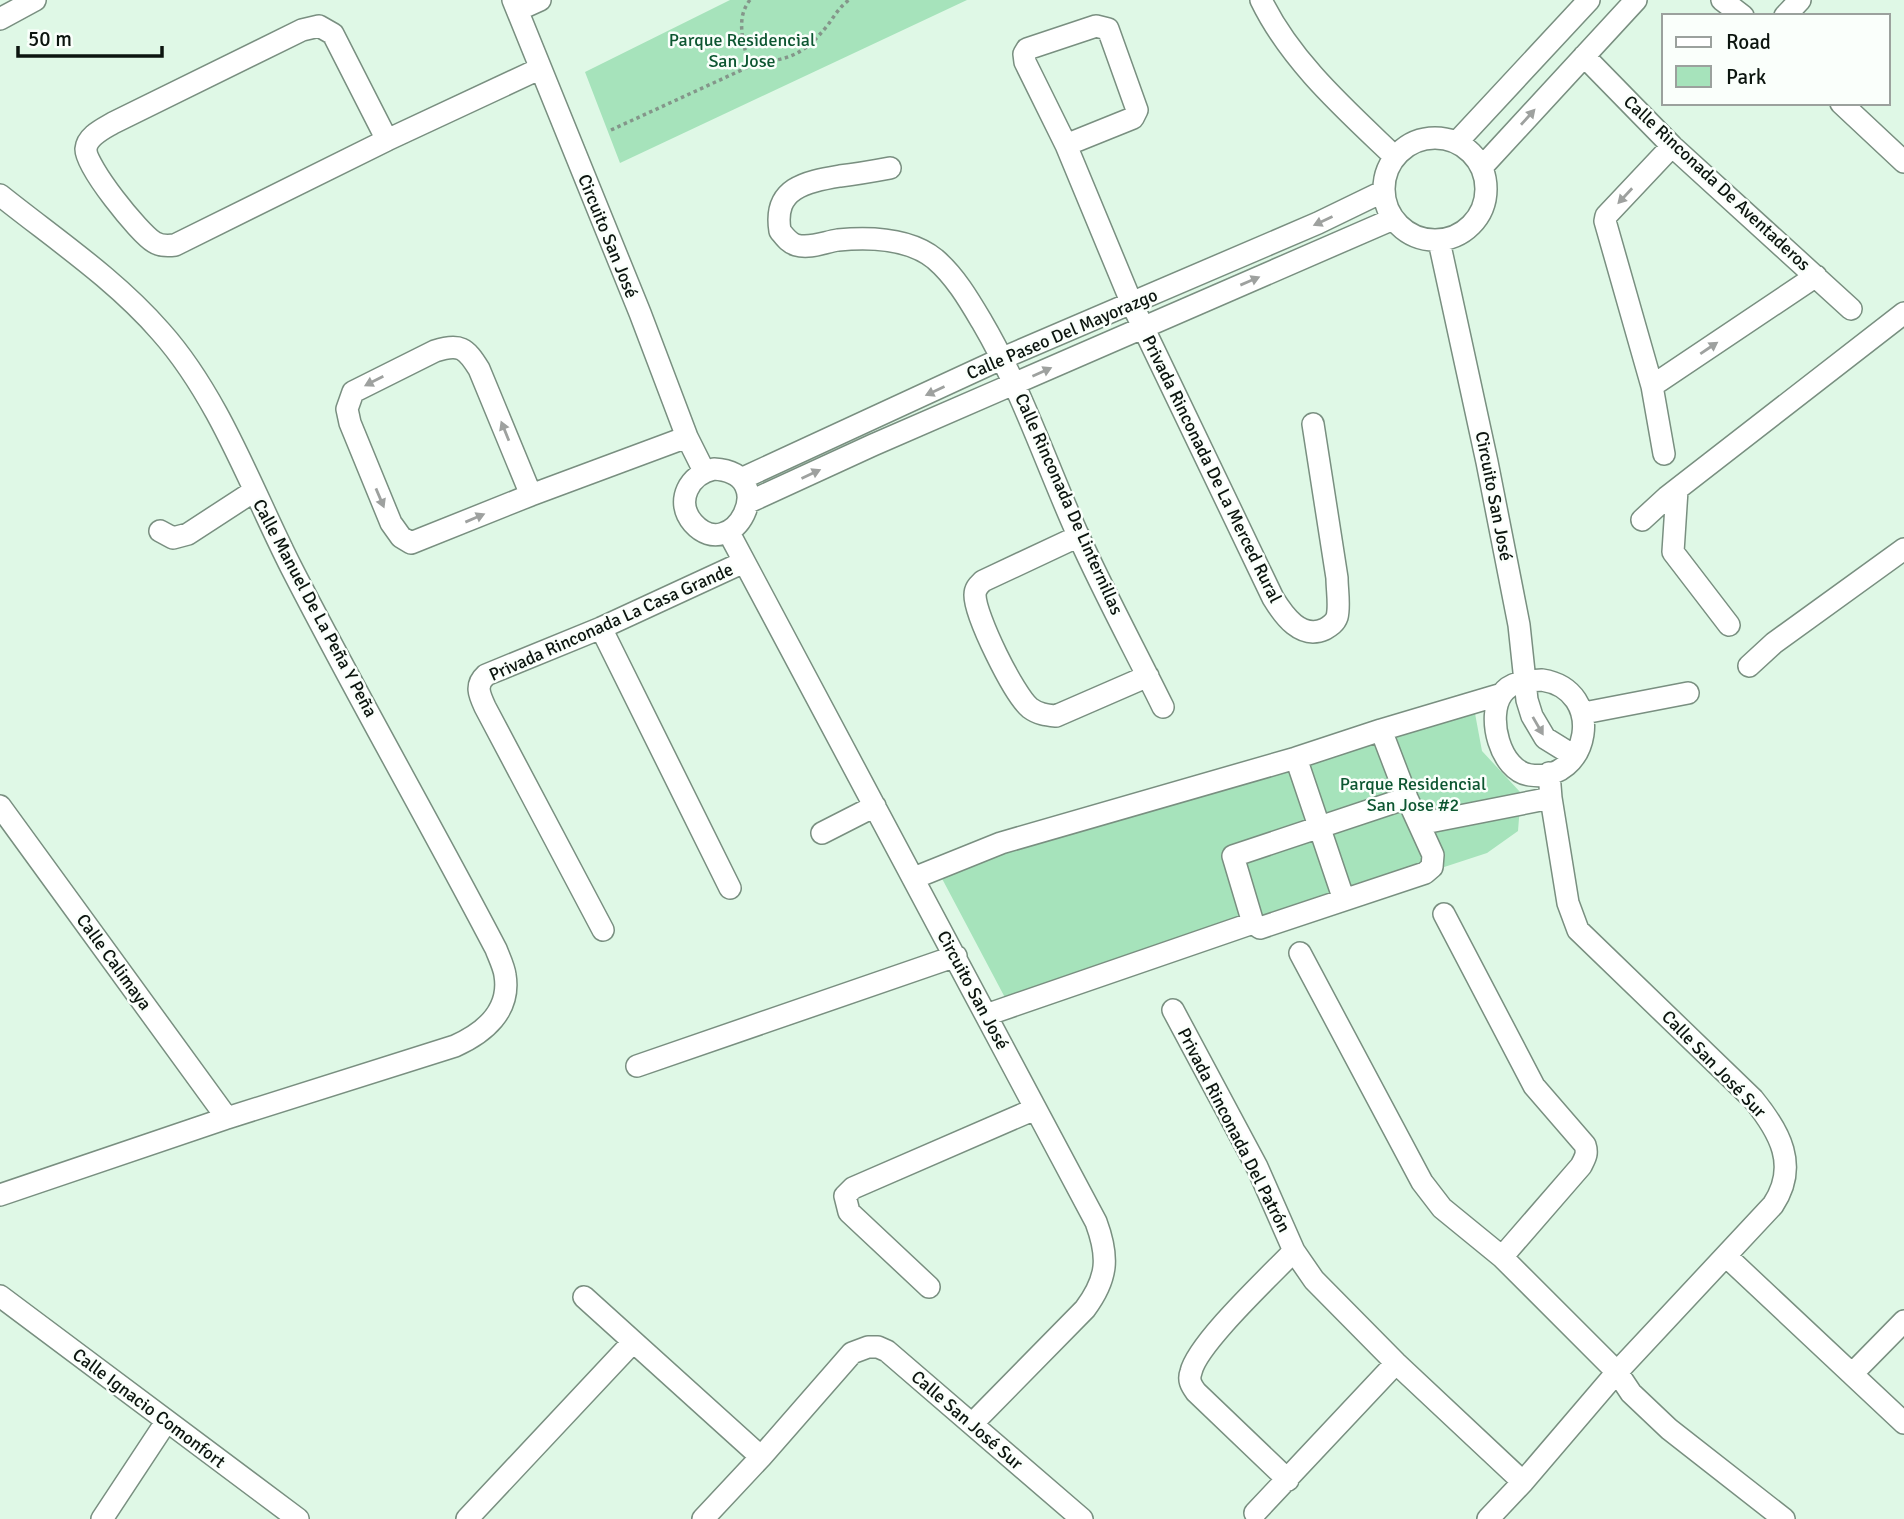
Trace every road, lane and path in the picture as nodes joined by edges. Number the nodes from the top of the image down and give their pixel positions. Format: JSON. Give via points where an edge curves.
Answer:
{"nodes":[{"id":1,"x":35,"y":0,"type":"edge"},
{"id":2,"x":540,"y":0,"type":"edge"},
{"id":3,"x":750,"y":0,"type":"edge"},
{"id":4,"x":849,"y":0,"type":"edge"},
{"id":5,"x":1261,"y":0,"type":"edge"},
{"id":6,"x":1589,"y":0,"type":"edge"},
{"id":7,"x":1636,"y":0,"type":"edge"},
{"id":8,"x":1721,"y":0,"type":"edge"},
{"id":9,"x":1800,"y":0,"type":"edge"},
{"id":10,"x":516,"y":5,"type":"edge"},
{"id":11,"x":1740,"y":14,"type":"edge"},
{"id":12,"x":1787,"y":14,"type":"edge"},
{"id":13,"x":1,"y":17,"type":"edge"},
{"id":14,"x":1584,"y":56,"type":"junction"},
{"id":15,"x":759,"y":62,"type":"junction"},
{"id":16,"x":539,"y":69,"type":"junction"},
{"id":17,"x":1843,"y":105,"type":"edge"},
{"id":18,"x":611,"y":130,"type":"dead end"},
{"id":19,"x":387,"y":140,"type":"junction"},
{"id":20,"x":1457,"y":142,"type":"junction"},
{"id":21,"x":1066,"y":145,"type":"junction"},
{"id":22,"x":1672,"y":146,"type":"junction"},
{"id":23,"x":1395,"y":157,"type":"junction"},
{"id":24,"x":1904,"y":162,"type":"edge"},
{"id":25,"x":1482,"y":167,"type":"junction"},
{"id":26,"x":890,"y":168,"type":"dead end"},
{"id":27,"x":1384,"y":191,"type":"junction"},
{"id":28,"x":0,"y":195,"type":"edge"},
{"id":29,"x":1393,"y":219,"type":"junction"},
{"id":30,"x":1439,"y":241,"type":"junction"},
{"id":31,"x":1816,"y":276,"type":"junction"},
{"id":32,"x":1852,"y":309,"type":"dead end"},
{"id":33,"x":1904,"y":313,"type":"edge"},
{"id":34,"x":1138,"y":316,"type":"junction"},
{"id":35,"x":1009,"y":370,"type":"junction"},
{"id":36,"x":1652,"y":386,"type":"junction"},
{"id":37,"x":1313,"y":424,"type":"dead end"},
{"id":38,"x":687,"y":437,"type":"junction"},
{"id":39,"x":1664,"y":454,"type":"dead end"},
{"id":40,"x":705,"y":471,"type":"junction"},
{"id":41,"x":741,"y":479,"type":"junction"},
{"id":42,"x":1677,"y":490,"type":"junction"},
{"id":43,"x":254,"y":491,"type":"junction"},
{"id":44,"x":531,"y":495,"type":"junction"},
{"id":45,"x":749,"y":502,"type":"junction"},
{"id":46,"x":1642,"y":520,"type":"dead end"},
{"id":47,"x":160,"y":531,"type":"dead end"},
{"id":48,"x":729,"y":533,"type":"junction"},
{"id":49,"x":1079,"y":536,"type":"junction"},
{"id":50,"x":1904,"y":549,"type":"edge"},
{"id":51,"x":744,"y":562,"type":"junction"},
{"id":52,"x":1729,"y":625,"type":"dead end"},
{"id":53,"x":601,"y":628,"type":"junction"},
{"id":54,"x":1748,"y":666,"type":"dead end"},
{"id":55,"x":1148,"y":676,"type":"junction"},
{"id":56,"x":1524,"y":681,"type":"junction"},
{"id":57,"x":1688,"y":693,"type":"dead end"},
{"id":58,"x":1502,"y":694,"type":"junction"},
{"id":59,"x":1163,"y":707,"type":"dead end"},
{"id":60,"x":1584,"y":713,"type":"junction"},
{"id":61,"x":1381,"y":730,"type":"junction"},
{"id":62,"x":1574,"y":756,"type":"junction"},
{"id":63,"x":1296,"y":758,"type":"junction"},
{"id":64,"x":1549,"y":774,"type":"junction"},
{"id":65,"x":1407,"y":798,"type":"junction"},
{"id":66,"x":1551,"y":799,"type":"junction"},
{"id":67,"x":0,"y":806,"type":"edge"},
{"id":68,"x":875,"y":806,"type":"junction"},
{"id":69,"x":1419,"y":824,"type":"junction"},
{"id":70,"x":1319,"y":827,"type":"junction"},
{"id":71,"x":822,"y":832,"type":"dead end"},
{"id":72,"x":914,"y":878,"type":"junction"},
{"id":73,"x":730,"y":888,"type":"dead end"},
{"id":74,"x":1343,"y":900,"type":"junction"},
{"id":75,"x":1444,"y":914,"type":"dead end"},
{"id":76,"x":1253,"y":923,"type":"junction"},
{"id":77,"x":603,"y":930,"type":"dead end"},
{"id":78,"x":1300,"y":953,"type":"dead end"},
{"id":79,"x":956,"y":956,"type":"junction"},
{"id":80,"x":1173,"y":1010,"type":"dead end"},
{"id":81,"x":986,"y":1015,"type":"junction"},
{"id":82,"x":637,"y":1066,"type":"dead end"},
{"id":83,"x":1035,"y":1109,"type":"junction"},
{"id":84,"x":227,"y":1118,"type":"junction"},
{"id":85,"x":0,"y":1195,"type":"edge"},
{"id":86,"x":1294,"y":1251,"type":"junction"},
{"id":87,"x":1726,"y":1256,"type":"junction"},
{"id":88,"x":1502,"y":1257,"type":"junction"},
{"id":89,"x":929,"y":1287,"type":"dead end"},
{"id":90,"x":0,"y":1296,"type":"edge"},
{"id":91,"x":584,"y":1297,"type":"dead end"},
{"id":92,"x":1904,"y":1321,"type":"edge"},
{"id":93,"x":634,"y":1342,"type":"junction"},
{"id":94,"x":1396,"y":1363,"type":"junction"},
{"id":95,"x":1617,"y":1372,"type":"junction"},
{"id":96,"x":1852,"y":1374,"type":"junction"},
{"id":97,"x":166,"y":1422,"type":"junction"},
{"id":98,"x":1904,"y":1423,"type":"edge"},
{"id":99,"x":972,"y":1424,"type":"junction"},
{"id":100,"x":761,"y":1457,"type":"junction"},
{"id":101,"x":1288,"y":1480,"type":"junction"},
{"id":102,"x":1523,"y":1482,"type":"junction"},
{"id":103,"x":1255,"y":1513,"type":"dead end"},
{"id":104,"x":102,"y":1519,"type":"edge"},
{"id":105,"x":298,"y":1519,"type":"edge"},
{"id":106,"x":467,"y":1519,"type":"edge"},
{"id":107,"x":702,"y":1519,"type":"edge"},
{"id":108,"x":1082,"y":1519,"type":"edge"},
{"id":109,"x":1488,"y":1519,"type":"edge"},
{"id":110,"x":1784,"y":1519,"type":"edge"}],
"edges":[{"from":1,"to":13,"type":"street"},
{"from":2,"to":10,"type":"street"},
{"from":3,"to":15,"type":"path","via":[[741,20],[743,39],[746,54]]},
{"from":4,"to":15,"type":"path","via":[[798,54],[785,61]]},
{"from":5,"to":23,"type":"street","via":[[1297,57]]},
{"from":6,"to":20,"type":"street"},
{"from":7,"to":14,"type":"street"},
{"from":8,"to":11,"type":"street"},
{"from":9,"to":12,"type":"street"},
{"from":10,"to":16,"type":"street","name":"Circuito San José"},
{"from":14,"to":22,"type":"street","name":"Calle Rinconada De Aventaderos"},
{"from":25,"to":14,"type":"street","one_way":true},
{"from":15,"to":18,"type":"path"},
{"from":16,"to":19,"type":"street"},
{"from":16,"to":38,"type":"street","name":"Circuito San José"},
{"from":17,"to":24,"type":"street"},
{"from":19,"to":19,"type":"street","via":[[191,239],[167,246],[147,237],[97,177],[86,152],[97,132],[113,123],[318,26],[333,34]]},
{"from":20,"to":23,"type":"street","via":[[1423,139]]},
{"from":20,"to":25,"type":"street"},
{"from":21,"to":21,"type":"street","via":[[1137,113],[1108,29],[1103,26],[1025,52],[1025,62]]},
{"from":21,"to":34,"type":"street"},
{"from":22,"to":31,"type":"street","name":"Calle Rinconada De Aventaderos"},
{"from":22,"to":36,"type":"street","one_way":true,"via":[[1605,221]]},
{"from":23,"to":27,"type":"street"},
{"from":25,"to":30,"type":"street","via":[[1486,200],[1480,215],[1455,237]]},
{"from":26,"to":35,"type":"street","name":"Calle Rinconada De Linternillas","via":[[810,181],[794,189],[780,208],[780,232],[797,245],[884,240],[909,244],[932,256],[964,292]]},
{"from":27,"to":29,"type":"street"},
{"from":27,"to":34,"type":"street","name":"Calle Paseo Del Mayorazgo","one_way":true},
{"from":28,"to":43,"type":"street","name":"Calle Manuel De La Peña Y Peña","via":[[125,294],[163,333],[221,424]]},
{"from":29,"to":30,"type":"street","via":[[1409,233]]},
{"from":34,"to":29,"type":"street","name":"Calle Paseo Del Mayorazgo","one_way":true},
{"from":30,"to":56,"type":"street","name":"Circuito San José","via":[[1514,597]]},
{"from":31,"to":32,"type":"street","name":"Calle Rinconada De Aventaderos"},
{"from":36,"to":31,"type":"street","one_way":true},
{"from":33,"to":42,"type":"street"},
{"from":34,"to":35,"type":"street","name":"Calle Paseo Del Mayorazgo"},
{"from":34,"to":37,"type":"street","name":"Privada Rinconada De La Merced Rural","via":[[1273,598],[1284,616],[1307,632],[1333,624],[1338,603]]},
{"from":35,"to":41,"type":"street","name":"Calle Paseo Del Mayorazgo","one_way":true},
{"from":45,"to":35,"type":"street","name":"Calle Paseo Del Mayorazgo","one_way":true},
{"from":35,"to":49,"type":"street","name":"Calle Rinconada De Linternillas"},
{"from":36,"to":39,"type":"street"},
{"from":38,"to":40,"type":"street","name":"Circuito San José"},
{"from":38,"to":44,"type":"street"},
{"from":40,"to":41,"type":"street","via":[[724,470]]},
{"from":40,"to":48,"type":"street","via":[[687,488],[686,512],[702,530]]},
{"from":41,"to":45,"type":"street"},
{"from":42,"to":46,"type":"street"},
{"from":42,"to":52,"type":"street","via":[[1673,552]]},
{"from":43,"to":47,"type":"street","via":[[188,534],[173,538]]},
{"from":43,"to":84,"type":"street","name":"Calle Manuel De La Peña Y Peña","via":[[490,938],[505,975],[505,993],[493,1020],[476,1037]]},
{"from":44,"to":44,"type":"street","one_way":true,"via":[[479,369],[462,348],[435,351],[353,392],[347,409],[350,423],[391,523],[405,541],[420,541]]},
{"from":45,"to":48,"type":"street","via":[[742,521]]},
{"from":48,"to":51,"type":"street","name":"Circuito San José"},
{"from":49,"to":55,"type":"street","name":"Calle Rinconada De Linternillas"},
{"from":49,"to":55,"type":"street","via":[[983,581],[975,596],[985,631],[1023,701],[1041,714],[1056,716]]},
{"from":50,"to":54,"type":"street"},
{"from":51,"to":53,"type":"street","name":"Privada Rinconada La Casa Grande"},
{"from":51,"to":68,"type":"street","name":"Circuito San José"},
{"from":53,"to":73,"type":"street"},
{"from":53,"to":77,"type":"street","name":"Privada Rinconada La Casa Grande","via":[[486,675],[478,688]]},
{"from":55,"to":59,"type":"street","name":"Calle Rinconada De Linternillas"},
{"from":56,"to":58,"type":"street"},
{"from":56,"to":60,"type":"street","via":[[1559,685]]},
{"from":56,"to":62,"type":"street","name":"Circuito San José","one_way":true,"via":[[1545,738]]},
{"from":57,"to":60,"type":"street"},
{"from":58,"to":61,"type":"street"},
{"from":58,"to":64,"type":"street","via":[[1496,711],[1498,742],[1518,771]]},
{"from":60,"to":62,"type":"street","via":[[1582,741]]},
{"from":61,"to":63,"type":"street"},
{"from":61,"to":65,"type":"street"},
{"from":62,"to":64,"type":"street"},
{"from":63,"to":70,"type":"street"},
{"from":63,"to":72,"type":"street","via":[[1001,843]]},
{"from":64,"to":66,"type":"street","name":"Calle San José Sur"},
{"from":65,"to":69,"type":"street"},
{"from":65,"to":70,"type":"street"},
{"from":66,"to":69,"type":"street"},
{"from":66,"to":87,"type":"street","name":"Calle San José Sur","via":[[1568,903],[1578,930],[1753,1099],[1780,1140],[1787,1175],[1783,1191]]},
{"from":67,"to":84,"type":"street","name":"Calle Calimaya"},
{"from":68,"to":71,"type":"street"},
{"from":68,"to":72,"type":"street","name":"Circuito San José"},
{"from":69,"to":74,"type":"street","via":[[1433,855],[1432,867]]},
{"from":70,"to":74,"type":"street"},
{"from":70,"to":76,"type":"street","via":[[1233,856]]},
{"from":72,"to":79,"type":"street","name":"Circuito San José"},
{"from":74,"to":76,"type":"street","via":[[1260,928]]},
{"from":75,"to":88,"type":"street","via":[[1534,1086],[1587,1150],[1581,1166]]},
{"from":76,"to":81,"type":"street"},
{"from":78,"to":88,"type":"street","via":[[1422,1182],[1442,1208]]},
{"from":79,"to":81,"type":"street","name":"Circuito San José"},
{"from":79,"to":82,"type":"street"},
{"from":80,"to":86,"type":"street","name":"Privada Rinconada Del Patrón","via":[[1257,1167]]},
{"from":81,"to":83,"type":"street","name":"Circuito San José"},
{"from":83,"to":89,"type":"street","via":[[853,1188],[845,1196],[849,1212]]},
{"from":83,"to":99,"type":"street","name":"Circuito San José","via":[[1096,1222],[1104,1244],[1103,1279],[1085,1309]]},
{"from":84,"to":85,"type":"street","name":"Calle Manuel De La Peña Y Peña"},
{"from":86,"to":94,"type":"street","name":"Privada Rinconada Del Patrón","via":[[1314,1280]]},
{"from":86,"to":101,"type":"street","via":[[1220,1328],[1190,1373],[1190,1383],[1209,1405]]},
{"from":87,"to":95,"type":"street","name":"Calle San José Sur"},
{"from":87,"to":96,"type":"street"},
{"from":88,"to":95,"type":"street"},
{"from":90,"to":97,"type":"street","name":"Calle Ignacio Comonfort"},
{"from":91,"to":93,"type":"street"},
{"from":92,"to":96,"type":"street"},
{"from":93,"to":100,"type":"street"},
{"from":93,"to":106,"type":"street"},
{"from":94,"to":101,"type":"street"},
{"from":94,"to":102,"type":"street","name":"Privada Rinconada Del Patrón"},
{"from":95,"to":102,"type":"street","name":"Calle San José Sur"},
{"from":95,"to":110,"type":"street","via":[[1631,1393],[1670,1429]]},
{"from":96,"to":98,"type":"street"},
{"from":97,"to":104,"type":"street"},
{"from":97,"to":105,"type":"street","name":"Calle Ignacio Comonfort"},
{"from":99,"to":100,"type":"street","name":"Calle San José Sur","via":[[887,1350],[858,1349]]},
{"from":99,"to":108,"type":"street","name":"Calle San José Sur"},
{"from":100,"to":107,"type":"street"},
{"from":101,"to":103,"type":"street"},
{"from":102,"to":109,"type":"street","name":"Calle San José Sur"}]}
